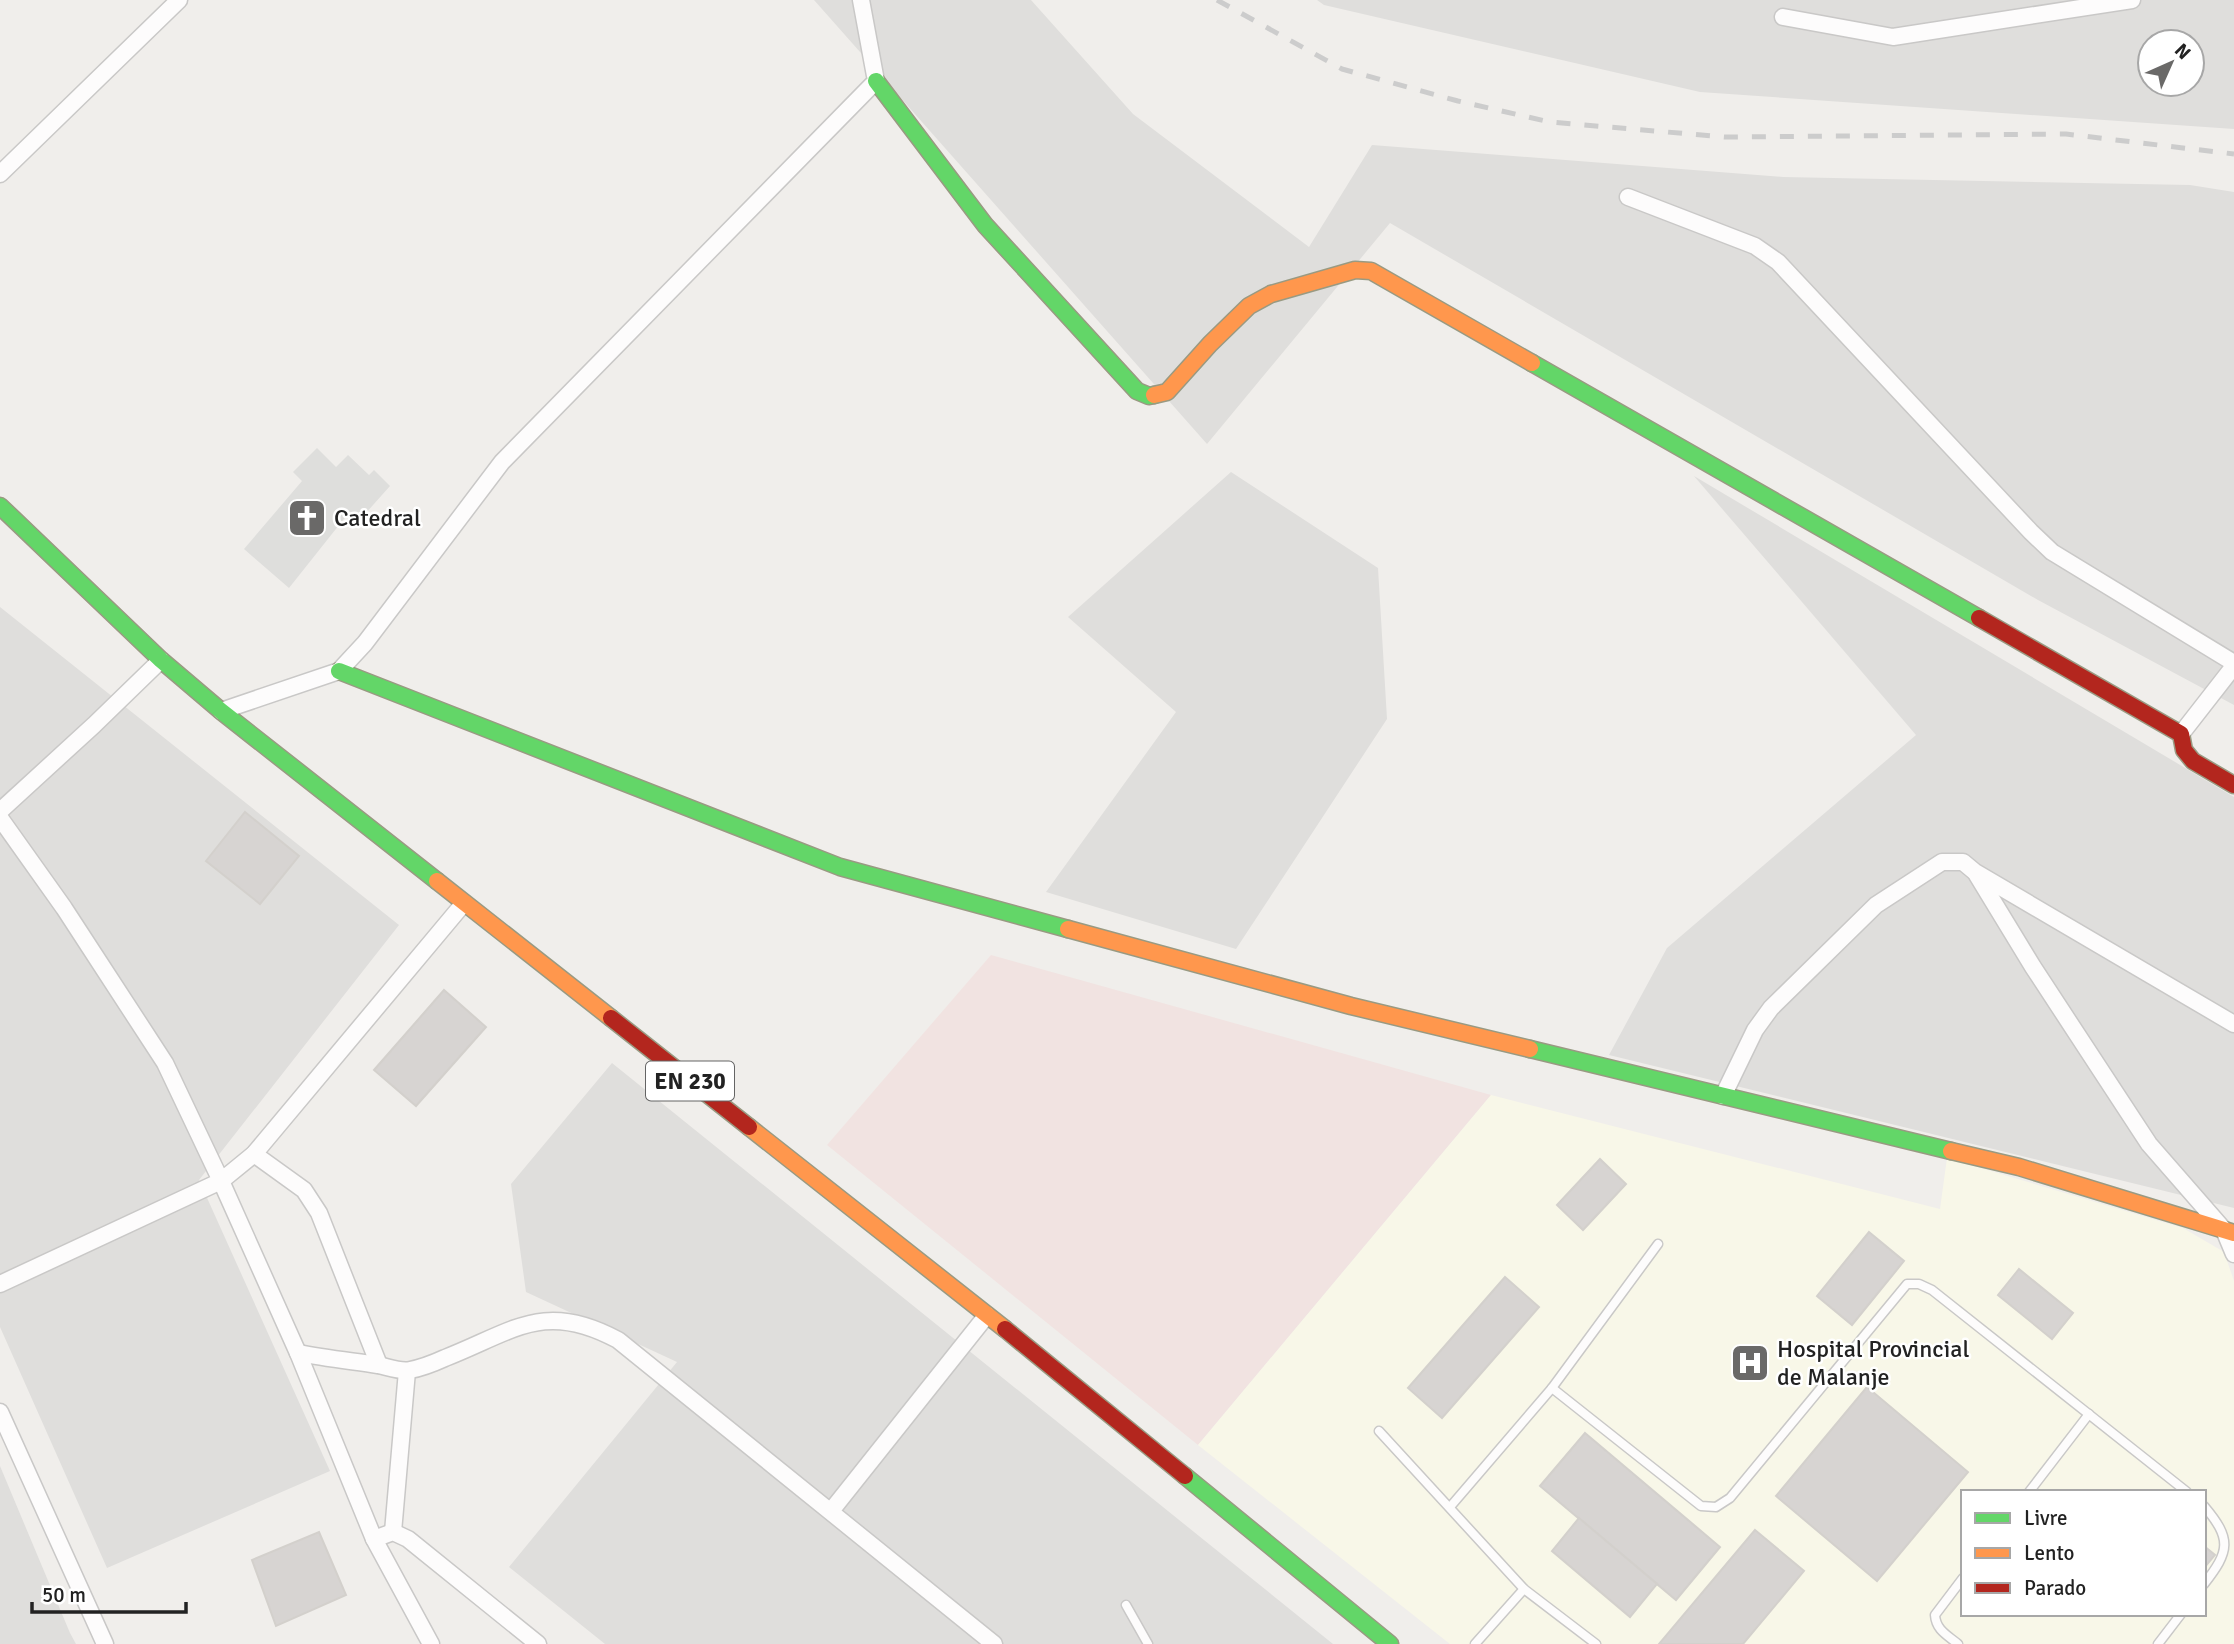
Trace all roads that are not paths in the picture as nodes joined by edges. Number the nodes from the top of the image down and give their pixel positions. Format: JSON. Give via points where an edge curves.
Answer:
{"nodes":[{"id":1,"x":179,"y":0,"type":"edge"},
{"id":2,"x":861,"y":0,"type":"edge"},
{"id":3,"x":2132,"y":0,"type":"edge"},
{"id":4,"x":1783,"y":17,"type":"dead end"},
{"id":5,"x":876,"y":81,"type":"junction"},
{"id":6,"x":0,"y":174,"type":"edge"},
{"id":7,"x":1628,"y":197,"type":"dead end"},
{"id":8,"x":0,"y":506,"type":"edge"},
{"id":9,"x":161,"y":660,"type":"junction"},
{"id":10,"x":2234,"y":664,"type":"edge"},
{"id":11,"x":339,"y":671,"type":"junction"},
{"id":12,"x":221,"y":710,"type":"junction"},
{"id":13,"x":2181,"y":734,"type":"junction"},
{"id":14,"x":2234,"y":785,"type":"edge"},
{"id":15,"x":0,"y":811,"type":"edge"},
{"id":16,"x":0,"y":818,"type":"edge"},
{"id":17,"x":1975,"y":872,"type":"junction"},
{"id":18,"x":464,"y":903,"type":"junction"},
{"id":19,"x":2234,"y":1024,"type":"edge"},
{"id":20,"x":1723,"y":1096,"type":"junction"},
{"id":21,"x":254,"y":1154,"type":"junction"},
{"id":22,"x":221,"y":1181,"type":"junction"},
{"id":23,"x":2229,"y":1231,"type":"edge"},
{"id":24,"x":1658,"y":1244,"type":"dead end"},
{"id":25,"x":2234,"y":1254,"type":"edge"},
{"id":26,"x":0,"y":1284,"type":"edge"},
{"id":27,"x":987,"y":1315,"type":"junction"},
{"id":28,"x":298,"y":1353,"type":"junction"},
{"id":29,"x":379,"y":1365,"type":"junction"},
{"id":30,"x":407,"y":1371,"type":"junction"},
{"id":31,"x":1552,"y":1388,"type":"junction"},
{"id":32,"x":0,"y":1412,"type":"edge"},
{"id":33,"x":2089,"y":1414,"type":"junction"},
{"id":34,"x":1379,"y":1431,"type":"dead end"},
{"id":35,"x":2031,"y":1490,"type":"edge"},
{"id":36,"x":2184,"y":1490,"type":"edge"},
{"id":37,"x":1450,"y":1507,"type":"junction"},
{"id":38,"x":2206,"y":1509,"type":"edge"},
{"id":39,"x":831,"y":1511,"type":"junction"},
{"id":40,"x":393,"y":1532,"type":"junction"},
{"id":41,"x":374,"y":1539,"type":"junction"},
{"id":42,"x":1961,"y":1581,"type":"edge"},
{"id":43,"x":2206,"y":1581,"type":"edge"},
{"id":44,"x":1524,"y":1589,"type":"junction"},
{"id":45,"x":1126,"y":1605,"type":"dead end"},
{"id":46,"x":2179,"y":1616,"type":"edge"},
{"id":47,"x":106,"y":1644,"type":"edge"},
{"id":48,"x":431,"y":1644,"type":"edge"},
{"id":49,"x":538,"y":1644,"type":"edge"},
{"id":50,"x":994,"y":1644,"type":"edge"},
{"id":51,"x":1148,"y":1644,"type":"edge"},
{"id":52,"x":1390,"y":1644,"type":"edge"},
{"id":53,"x":1475,"y":1644,"type":"edge"},
{"id":54,"x":1596,"y":1644,"type":"edge"},
{"id":55,"x":1958,"y":1644,"type":"edge"},
{"id":56,"x":2158,"y":1644,"type":"edge"}],
"edges":[{"from":1,"to":6,"type":"street"},
{"from":2,"to":5,"type":"street"},
{"from":3,"to":4,"type":"street","via":[[1893,37]]},
{"from":5,"to":11,"type":"street","via":[[502,462]]},
{"from":5,"to":13,"type":"street","via":[[985,225],[1137,391],[1149,396],[1167,392],[1249,306],[1271,294],[1355,270],[1371,271]]},
{"from":7,"to":10,"type":"street","via":[[1755,246],[1778,262],[2052,552]]},
{"from":8,"to":9,"type":"street","number":"EN 230"},
{"from":9,"to":12,"type":"street","number":"EN 230"},
{"from":9,"to":15,"type":"street"},
{"from":10,"to":13,"type":"street"},
{"from":11,"to":12,"type":"street"},
{"from":11,"to":20,"type":"street","via":[[840,867],[1351,1006]]},
{"from":12,"to":18,"type":"street","number":"EN 230"},
{"from":13,"to":14,"type":"street","via":[[2184,750],[2193,761]]},
{"from":16,"to":22,"type":"street","via":[[165,1063]]},
{"from":17,"to":19,"type":"street"},
{"from":17,"to":20,"type":"street","via":[[1963,862],[1942,862],[1876,905],[1771,1008],[1755,1030]]},
{"from":17,"to":23,"type":"street","via":[[2149,1144]]},
{"from":18,"to":21,"type":"street"},
{"from":18,"to":27,"type":"street","number":"EN 230"},
{"from":20,"to":23,"type":"street","via":[[2019,1167]]},
{"from":21,"to":22,"type":"street"},
{"from":21,"to":29,"type":"street","via":[[304,1190],[319,1213]]},
{"from":22,"to":26,"type":"street"},
{"from":22,"to":28,"type":"street"},
{"from":23,"to":25,"type":"street"},
{"from":24,"to":31,"type":"lane"},
{"from":27,"to":39,"type":"street"},
{"from":27,"to":52,"type":"street","number":"EN 230"},
{"from":28,"to":29,"type":"street"},
{"from":28,"to":41,"type":"street"},
{"from":29,"to":30,"type":"street"},
{"from":30,"to":39,"type":"street","via":[[515,1327],[561,1320],[600,1330]]},
{"from":30,"to":40,"type":"street"},
{"from":31,"to":33,"type":"lane","via":[[1701,1506],[1716,1507],[1730,1498],[1907,1284],[1919,1284]]},
{"from":31,"to":37,"type":"lane"},
{"from":32,"to":47,"type":"street"},
{"from":33,"to":35,"type":"lane"},
{"from":33,"to":36,"type":"lane"},
{"from":34,"to":37,"type":"lane"},
{"from":37,"to":44,"type":"lane"},
{"from":38,"to":43,"type":"lane","via":[[2223,1534],[2226,1548]]},
{"from":39,"to":50,"type":"street"},
{"from":40,"to":41,"type":"street"},
{"from":40,"to":49,"type":"street","via":[[408,1539]]},
{"from":41,"to":48,"type":"street"},
{"from":42,"to":55,"type":"lane","via":[[1934,1615],[1935,1624]]},
{"from":44,"to":53,"type":"lane"},
{"from":44,"to":54,"type":"lane"},
{"from":45,"to":51,"type":"lane"},
{"from":46,"to":56,"type":"lane"}]}
